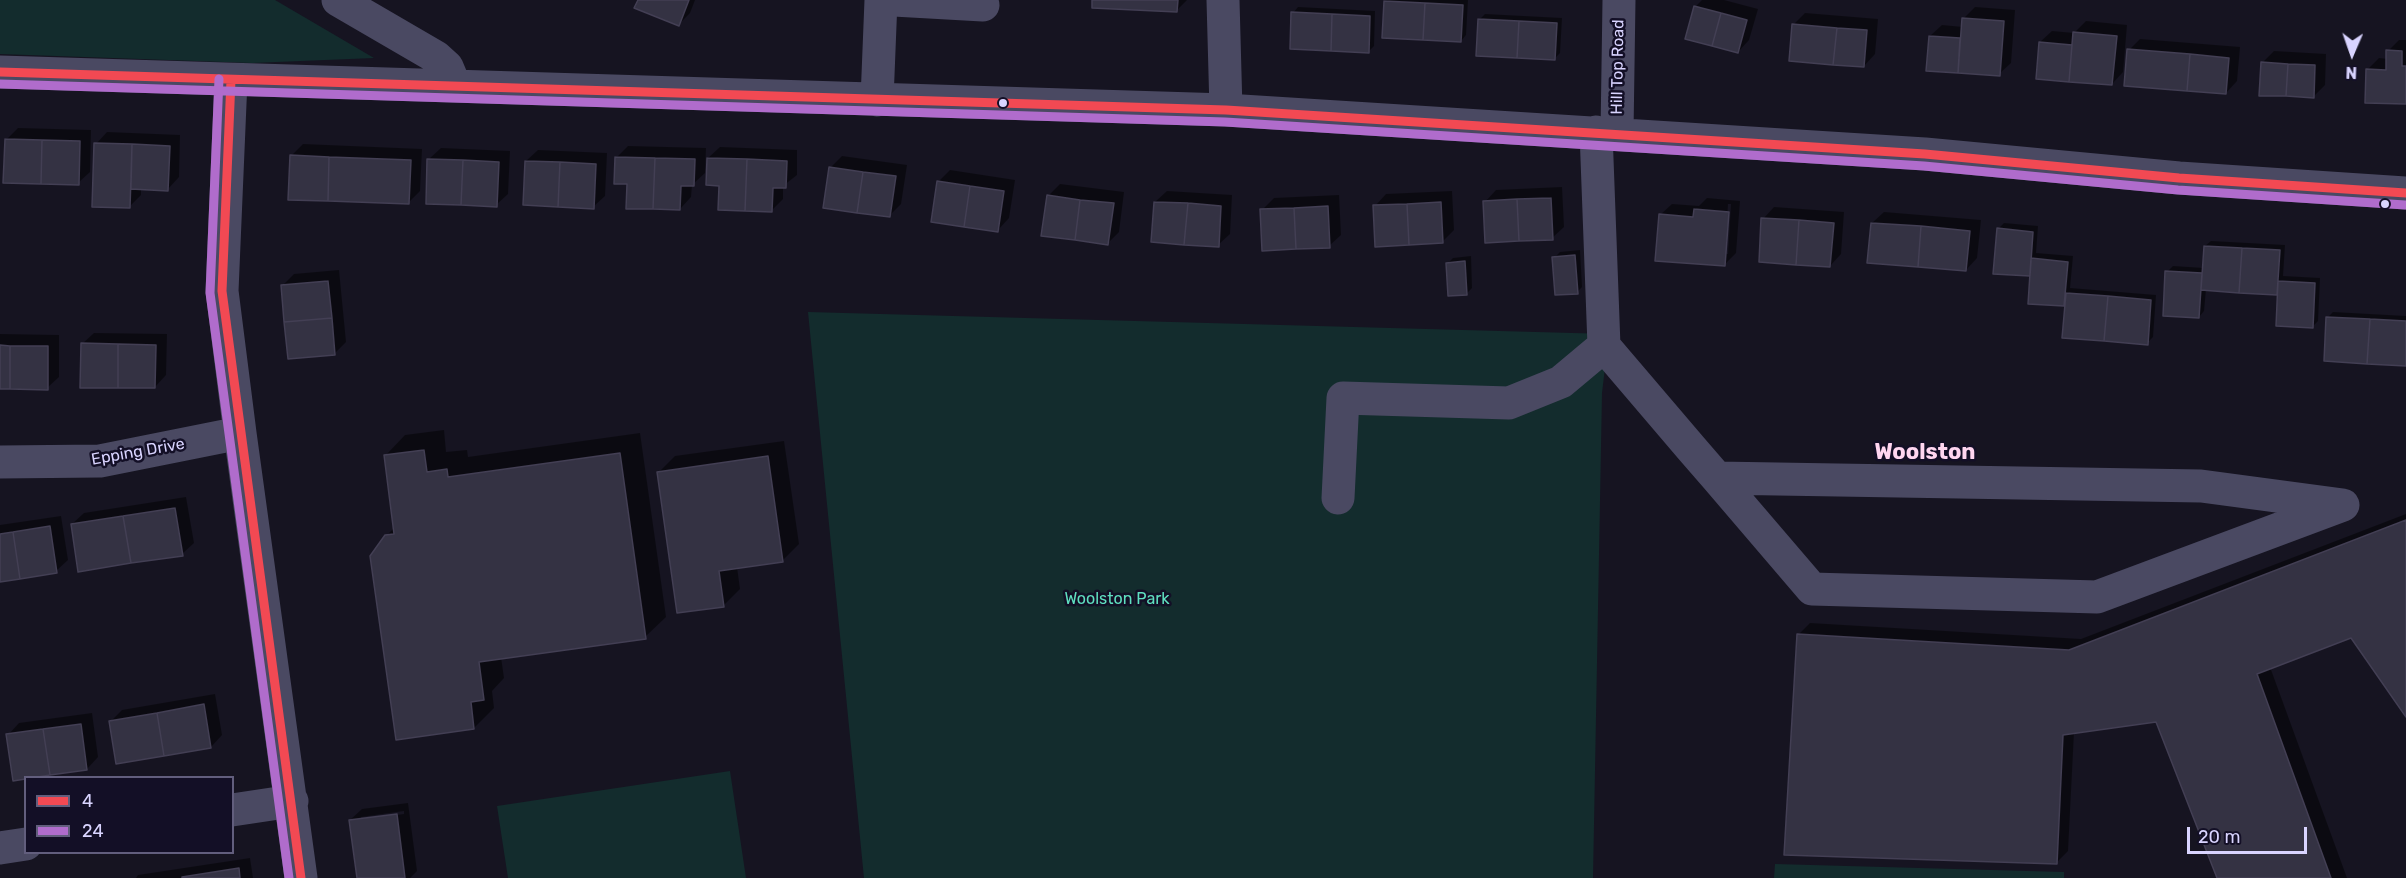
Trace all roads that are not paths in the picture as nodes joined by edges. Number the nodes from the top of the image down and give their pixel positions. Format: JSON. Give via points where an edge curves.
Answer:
{"nodes":[{"id":1,"x":338,"y":0,"type":"edge"},
{"id":2,"x":881,"y":0,"type":"edge"},
{"id":3,"x":894,"y":0,"type":"edge"},
{"id":4,"x":1223,"y":0,"type":"edge"},
{"id":5,"x":1620,"y":0,"type":"edge"},
{"id":6,"x":983,"y":5,"type":"dead end"},
{"id":7,"x":0,"y":72,"type":"edge"},
{"id":8,"x":231,"y":80,"type":"junction"},
{"id":9,"x":455,"y":86,"type":"junction"},
{"id":10,"x":877,"y":100,"type":"junction"},
{"id":11,"x":1226,"y":110,"type":"junction"},
{"id":12,"x":1607,"y":133,"type":"junction"},
{"id":13,"x":2406,"y":193,"type":"edge"},
{"id":14,"x":1604,"y":346,"type":"junction"},
{"id":15,"x":240,"y":433,"type":"junction"},
{"id":16,"x":0,"y":462,"type":"edge"},
{"id":17,"x":1717,"y":478,"type":"junction"},
{"id":18,"x":1338,"y":498,"type":"dead end"},
{"id":19,"x":292,"y":801,"type":"junction"},
{"id":20,"x":234,"y":810,"type":"edge"},
{"id":21,"x":24,"y":844,"type":"edge"},
{"id":22,"x":0,"y":848,"type":"edge"},
{"id":23,"x":302,"y":878,"type":"edge"}],
"edges":[{"from":1,"to":9,"type":"street","via":[[436,57],[447,67]]},
{"from":2,"to":10,"type":"street"},
{"from":3,"to":6,"type":"street"},
{"from":4,"to":11,"type":"street"},
{"from":5,"to":12,"type":"street","name":"Hill Top Road"},
{"from":7,"to":8,"type":"street"},
{"from":8,"to":9,"type":"street"},
{"from":8,"to":15,"type":"street","via":[[222,291]]},
{"from":9,"to":10,"type":"street"},
{"from":10,"to":11,"type":"street"},
{"from":11,"to":12,"type":"street"},
{"from":12,"to":13,"type":"street"},
{"from":12,"to":14,"type":"street","name":"Hill Top Road"},
{"from":14,"to":17,"type":"street"},
{"from":14,"to":18,"type":"street","via":[[1561,382],[1509,403],[1343,398]]},
{"from":15,"to":16,"type":"street","name":"Epping Drive","via":[[100,460]]},
{"from":15,"to":19,"type":"street"},
{"from":17,"to":17,"type":"street","via":[[1812,589],[2097,597],[2343,505],[2201,486]]},
{"from":19,"to":20,"type":"street"},
{"from":19,"to":23,"type":"street"},
{"from":21,"to":22,"type":"street"}]}
